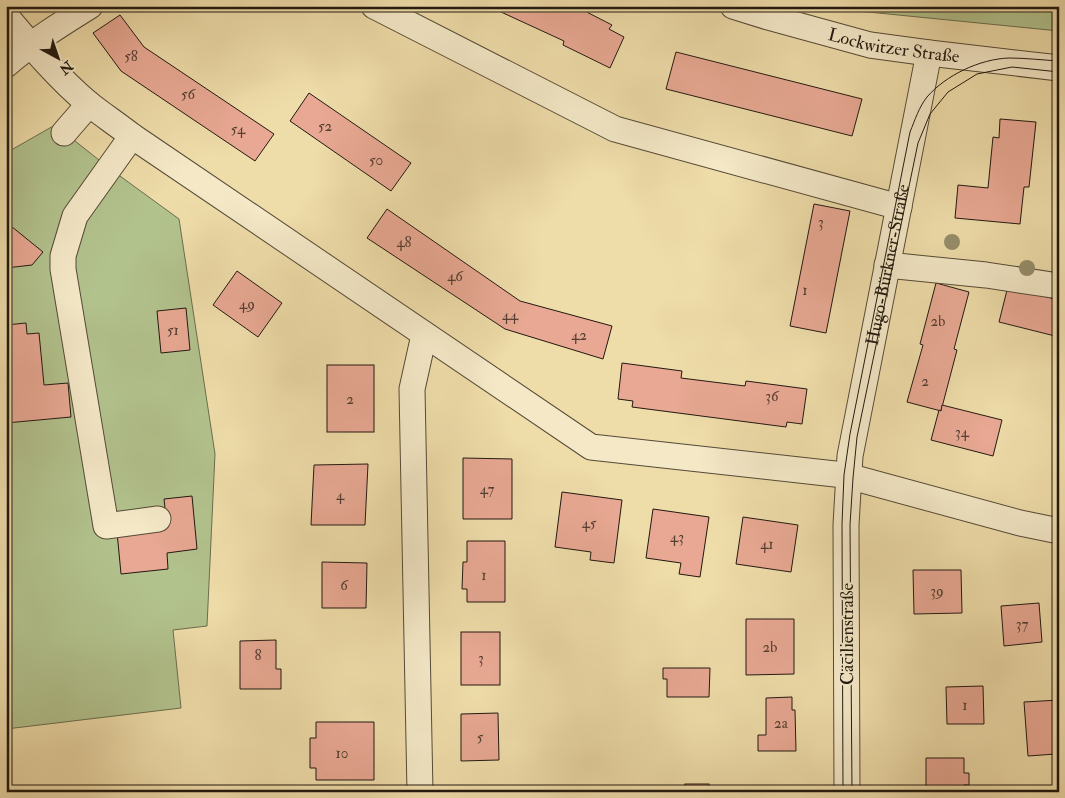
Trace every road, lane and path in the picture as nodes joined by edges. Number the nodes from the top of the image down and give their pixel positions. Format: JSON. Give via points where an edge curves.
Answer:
{"nodes":[{"id":1,"x":90,"y":6,"type":"edge"},
{"id":2,"x":374,"y":6,"type":"edge"},
{"id":3,"x":733,"y":6,"type":"edge"},
{"id":4,"x":6,"y":16,"type":"edge"},
{"id":5,"x":30,"y":45,"type":"junction"},
{"id":6,"x":929,"y":53,"type":"junction"},
{"id":7,"x":6,"y":65,"type":"edge"},
{"id":8,"x":1059,"y":68,"type":"edge"},
{"id":9,"x":89,"y":104,"type":"junction"},
{"id":10,"x":64,"y":133,"type":"dead end"},
{"id":11,"x":132,"y":136,"type":"junction"},
{"id":12,"x":899,"y":207,"type":"junction"},
{"id":13,"x":887,"y":265,"type":"junction"},
{"id":14,"x":1059,"y":286,"type":"edge"},
{"id":15,"x":424,"y":335,"type":"junction"},
{"id":16,"x":848,"y":477,"type":"junction"},
{"id":17,"x":158,"y":520,"type":"dead end"},
{"id":18,"x":1059,"y":531,"type":"edge"},
{"id":19,"x":420,"y":792,"type":"edge"},
{"id":20,"x":847,"y":792,"type":"edge"}],
"edges":[{"from":1,"to":5,"type":"street"},
{"from":2,"to":12,"type":"street","via":[[615,129]]},
{"from":3,"to":6,"type":"street","name":"Lockwitzer Straße","via":[[870,45]]},
{"from":4,"to":5,"type":"street"},
{"from":5,"to":7,"type":"street"},
{"from":5,"to":9,"type":"street"},
{"from":6,"to":8,"type":"street","name":"Lockwitzer Straße"},
{"from":6,"to":12,"type":"street","name":"Hugo-Bürkner-Straße"},
{"from":9,"to":10,"type":"street"},
{"from":9,"to":11,"type":"street"},
{"from":11,"to":15,"type":"street"},
{"from":11,"to":17,"type":"street","via":[[76,216],[63,256],[63,269],[106,526]]},
{"from":12,"to":13,"type":"street","name":"Hugo-Bürkner-Straße"},
{"from":13,"to":14,"type":"street"},
{"from":13,"to":16,"type":"street","name":"Hugo-Bürkner-Straße"},
{"from":15,"to":16,"type":"street","via":[[591,447]]},
{"from":15,"to":19,"type":"street","via":[[412,389]]},
{"from":16,"to":18,"type":"street"},
{"from":16,"to":20,"type":"street","name":"Cäcilienstraße"}]}
